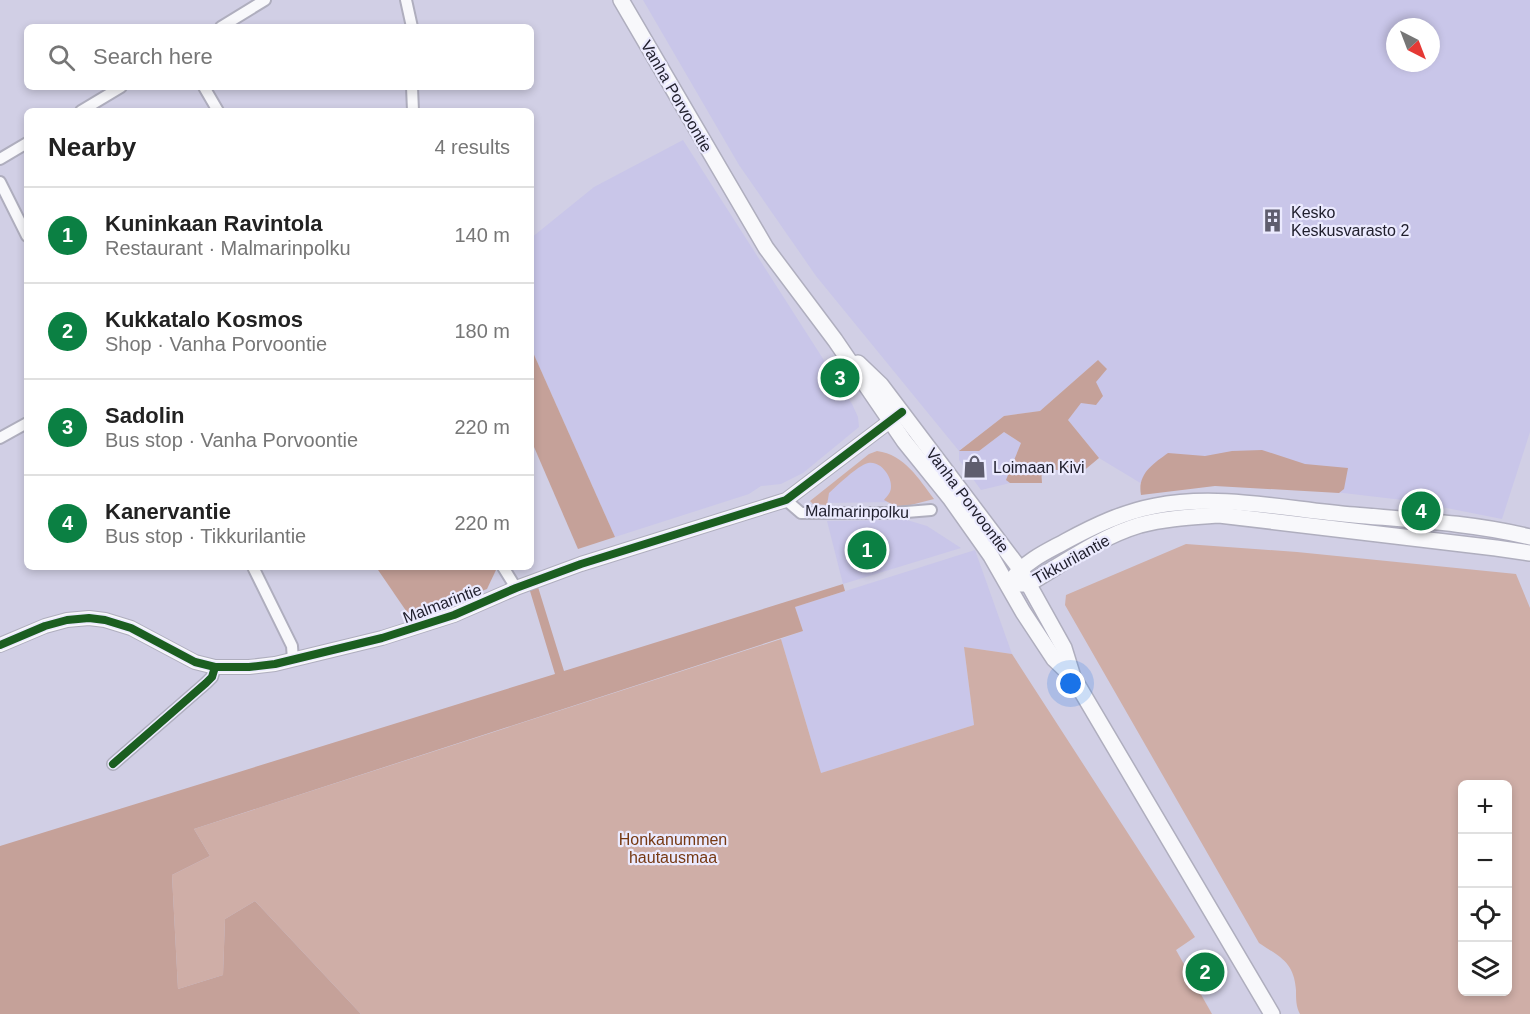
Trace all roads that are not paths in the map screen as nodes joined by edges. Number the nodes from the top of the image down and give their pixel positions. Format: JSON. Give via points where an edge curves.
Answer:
{"nodes":[{"id":1,"x":265,"y":0,"type":"edge"},
{"id":2,"x":406,"y":0,"type":"edge"},
{"id":3,"x":621,"y":0,"type":"edge"},
{"id":4,"x":226,"y":24,"type":"edge"},
{"id":5,"x":411,"y":24,"type":"edge"},
{"id":6,"x":116,"y":90,"type":"edge"},
{"id":7,"x":206,"y":90,"type":"edge"},
{"id":8,"x":412,"y":90,"type":"edge"},
{"id":9,"x":86,"y":108,"type":"edge"},
{"id":10,"x":217,"y":108,"type":"edge"},
{"id":11,"x":413,"y":108,"type":"edge"},
{"id":12,"x":24,"y":146,"type":"edge"},
{"id":13,"x":0,"y":159,"type":"edge"},
{"id":14,"x":0,"y":182,"type":"edge"},
{"id":15,"x":24,"y":230,"type":"edge"},
{"id":16,"x":896,"y":416,"type":"junction"},
{"id":17,"x":24,"y":425,"type":"edge"},
{"id":18,"x":0,"y":438,"type":"edge"},
{"id":19,"x":786,"y":500,"type":"junction"},
{"id":20,"x":930,"y":510,"type":"dead end"},
{"id":21,"x":1530,"y":537,"type":"edge"},
{"id":22,"x":1530,"y":553,"type":"edge"},
{"id":23,"x":255,"y":570,"type":"edge"},
{"id":24,"x":505,"y":570,"type":"edge"},
{"id":25,"x":1020,"y":570,"type":"junction"},
{"id":26,"x":1008,"y":584,"type":"junction"},
{"id":27,"x":1028,"y":584,"type":"junction"},
{"id":28,"x":516,"y":588,"type":"junction"},
{"id":29,"x":0,"y":645,"type":"edge"},
{"id":30,"x":293,"y":660,"type":"junction"},
{"id":31,"x":215,"y":667,"type":"junction"},
{"id":32,"x":1073,"y":677,"type":"junction"},
{"id":33,"x":113,"y":764,"type":"dead end"},
{"id":34,"x":1272,"y":1014,"type":"edge"}],
"edges":[{"from":1,"to":4,"type":"street"},
{"from":2,"to":5,"type":"street"},
{"from":3,"to":16,"type":"main road","name":"Vanha Porvoontie","via":[[766,248]]},
{"from":6,"to":9,"type":"street"},
{"from":7,"to":10,"type":"street"},
{"from":8,"to":11,"type":"street"},
{"from":12,"to":13,"type":"street"},
{"from":14,"to":15,"type":"street"},
{"from":16,"to":19,"type":"street","name":"Malmarintie"},
{"from":16,"to":25,"type":"main road","name":"Vanha Porvoontie"},
{"from":16,"to":26,"type":"main road","name":"Vanha Porvoontie","via":[[904,441],[950,498]]},
{"from":17,"to":18,"type":"street"},
{"from":19,"to":20,"type":"street","name":"Malmarinpolku","via":[[801,513]]},
{"from":19,"to":28,"type":"street","name":"Malmarintie"},
{"from":21,"to":25,"type":"main road","name":"Tikkurilantie","via":[[1405,520],[1236,503],[1183,502],[1105,521]]},
{"from":22,"to":27,"type":"main road","name":"Tikkurilantie","via":[[1219,515],[1159,521],[1114,535]]},
{"from":23,"to":30,"type":"street","via":[[292,646]]},
{"from":24,"to":28,"type":"street"},
{"from":25,"to":26,"type":"main road","name":"Tikkurilantie"},
{"from":25,"to":27,"type":"main road","name":"Vanha Porvoontie"},
{"from":26,"to":27,"type":"main road","name":"Tikkurilantie"},
{"from":26,"to":32,"type":"main road","name":"Vanha Porvoontie","via":[[1054,659]]},
{"from":27,"to":32,"type":"main road","name":"Vanha Porvoontie","via":[[1065,648]]},
{"from":28,"to":30,"type":"street","name":"Malmarintie","via":[[412,630]]},
{"from":29,"to":31,"type":"street","name":"Malmarintie","via":[[67,620],[97,619],[131,628],[189,659]]},
{"from":30,"to":31,"type":"street","name":"Malmarintie","via":[[249,667]]},
{"from":31,"to":33,"type":"street","via":[[206,683]]},
{"from":32,"to":34,"type":"main road","name":"Vanha Porvoontie"}]}
